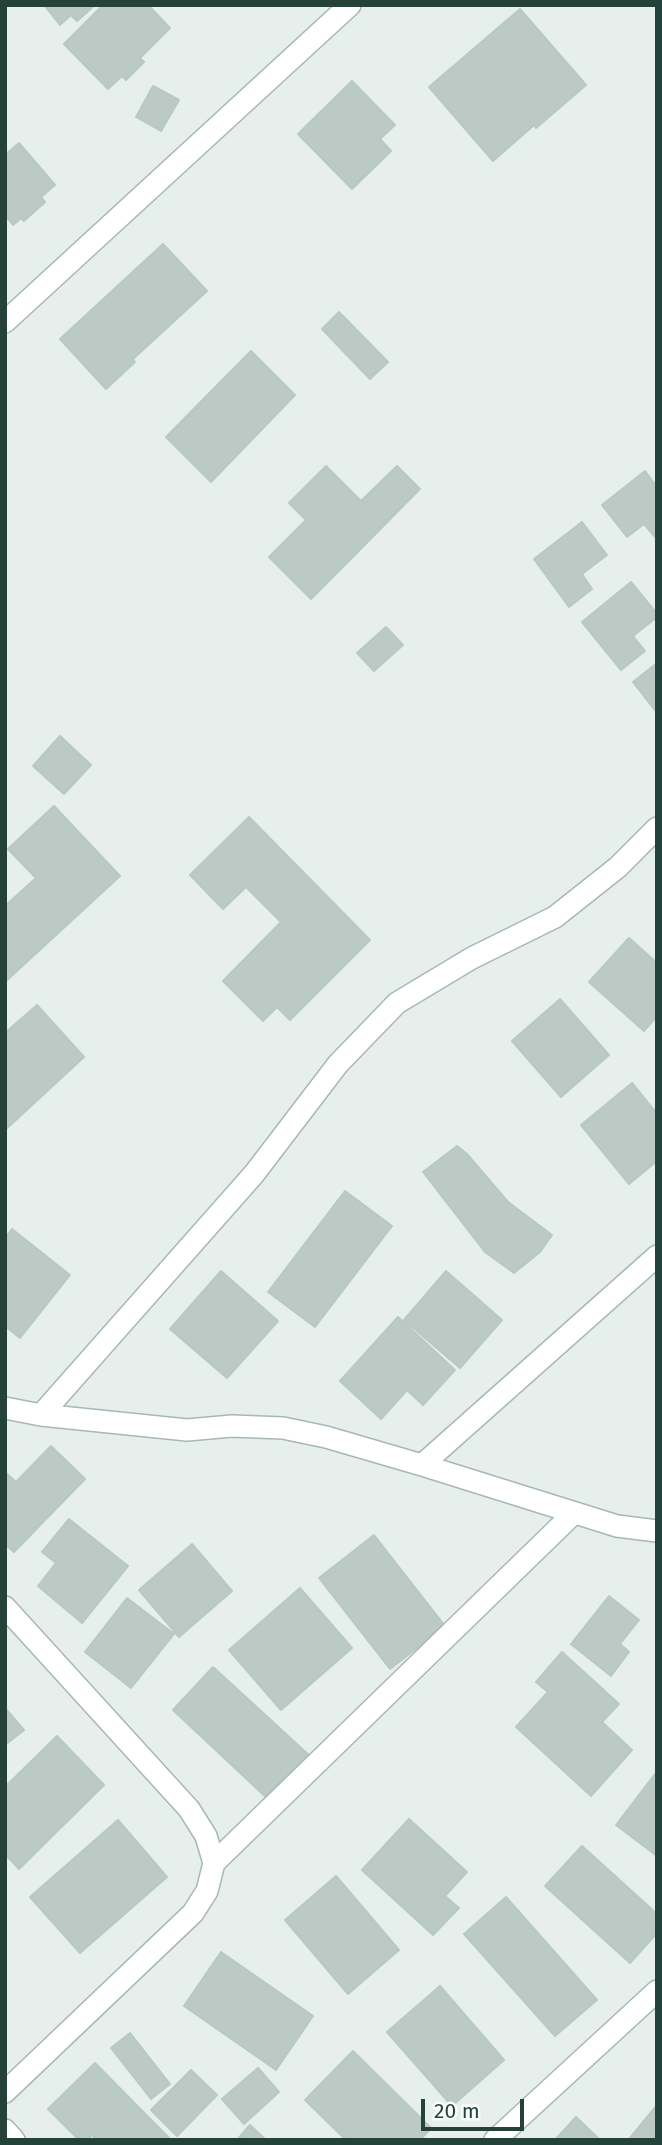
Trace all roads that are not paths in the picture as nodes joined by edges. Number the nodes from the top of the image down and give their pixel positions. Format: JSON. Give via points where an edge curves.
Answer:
{"nodes":[{"id":1,"x":350,"y":5,"type":"edge"},
{"id":2,"x":5,"y":322,"type":"edge"},
{"id":3,"x":657,"y":828,"type":"edge"},
{"id":4,"x":657,"y":1256,"type":"edge"},
{"id":5,"x":5,"y":1408,"type":"edge"},
{"id":6,"x":41,"y":1415,"type":"junction"},
{"id":7,"x":422,"y":1465,"type":"junction"},
{"id":8,"x":573,"y":1514,"type":"junction"},
{"id":9,"x":657,"y":1531,"type":"edge"},
{"id":10,"x":5,"y":1607,"type":"edge"},
{"id":11,"x":214,"y":1863,"type":"junction"},
{"id":12,"x":657,"y":1991,"type":"edge"},
{"id":13,"x":5,"y":2092,"type":"edge"},
{"id":14,"x":5,"y":2130,"type":"edge"},
{"id":15,"x":14,"y":2140,"type":"edge"},
{"id":16,"x":495,"y":2140,"type":"edge"}],
"edges":[{"from":1,"to":2,"type":"street"},
{"from":3,"to":6,"type":"street","via":[[618,867],[555,917],[472,958],[397,1003],[338,1064],[254,1174]]},
{"from":4,"to":7,"type":"street"},
{"from":5,"to":6,"type":"street"},
{"from":6,"to":7,"type":"street","via":[[187,1430],[283,1428]]},
{"from":7,"to":8,"type":"street"},
{"from":8,"to":9,"type":"street"},
{"from":8,"to":11,"type":"street"},
{"from":10,"to":11,"type":"street","via":[[189,1809],[206,1836]]},
{"from":11,"to":13,"type":"street","via":[[208,1891],[193,1913]]},
{"from":12,"to":16,"type":"street"},
{"from":14,"to":15,"type":"street"}]}
